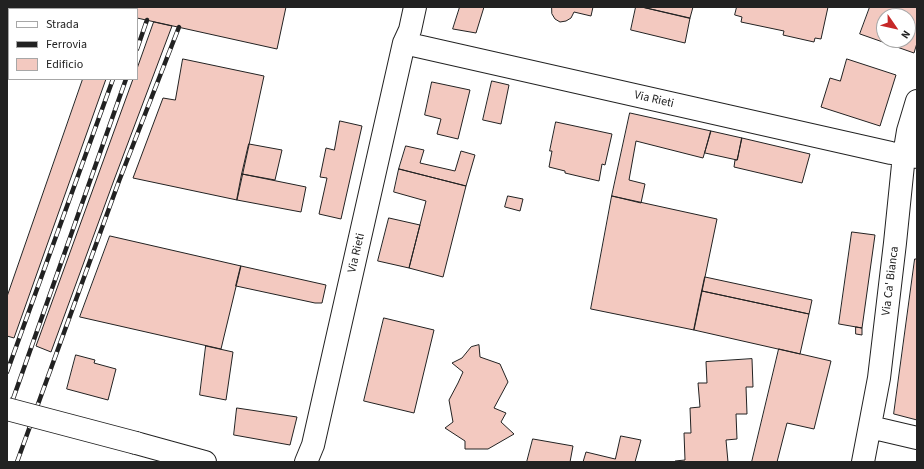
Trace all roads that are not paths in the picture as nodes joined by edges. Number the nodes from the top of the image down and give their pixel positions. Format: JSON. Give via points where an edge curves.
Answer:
{"nodes":[{"id":1,"x":415,"y":7,"type":"edge"},
{"id":2,"x":404,"y":44,"type":"junction"},
{"id":3,"x":917,"y":101,"type":"edge"},
{"id":4,"x":911,"y":156,"type":"edge"},
{"id":5,"x":7,"y":409,"type":"edge"},
{"id":6,"x":870,"y":427,"type":"junction"},
{"id":7,"x":917,"y":438,"type":"edge"},
{"id":8,"x":205,"y":462,"type":"edge"},
{"id":9,"x":306,"y":462,"type":"edge"},
{"id":10,"x":863,"y":462,"type":"edge"}],
"edges":[{"from":1,"to":2,"type":"street","name":"Via Rieti"},
{"from":2,"to":4,"type":"street","name":"Via Rieti"},
{"from":2,"to":9,"type":"street","name":"Via Rieti","via":[[313,444]]},
{"from":3,"to":4,"type":"street","name":"Via Ca' Bianca","via":[[908,132]]},
{"from":4,"to":6,"type":"street","name":"Via Ca' Bianca","via":[[895,243],[879,378]]},
{"from":5,"to":8,"type":"street","bridge":true},
{"from":6,"to":7,"type":"street"},
{"from":6,"to":10,"type":"street","name":"Via Ca' Bianca"}]}
